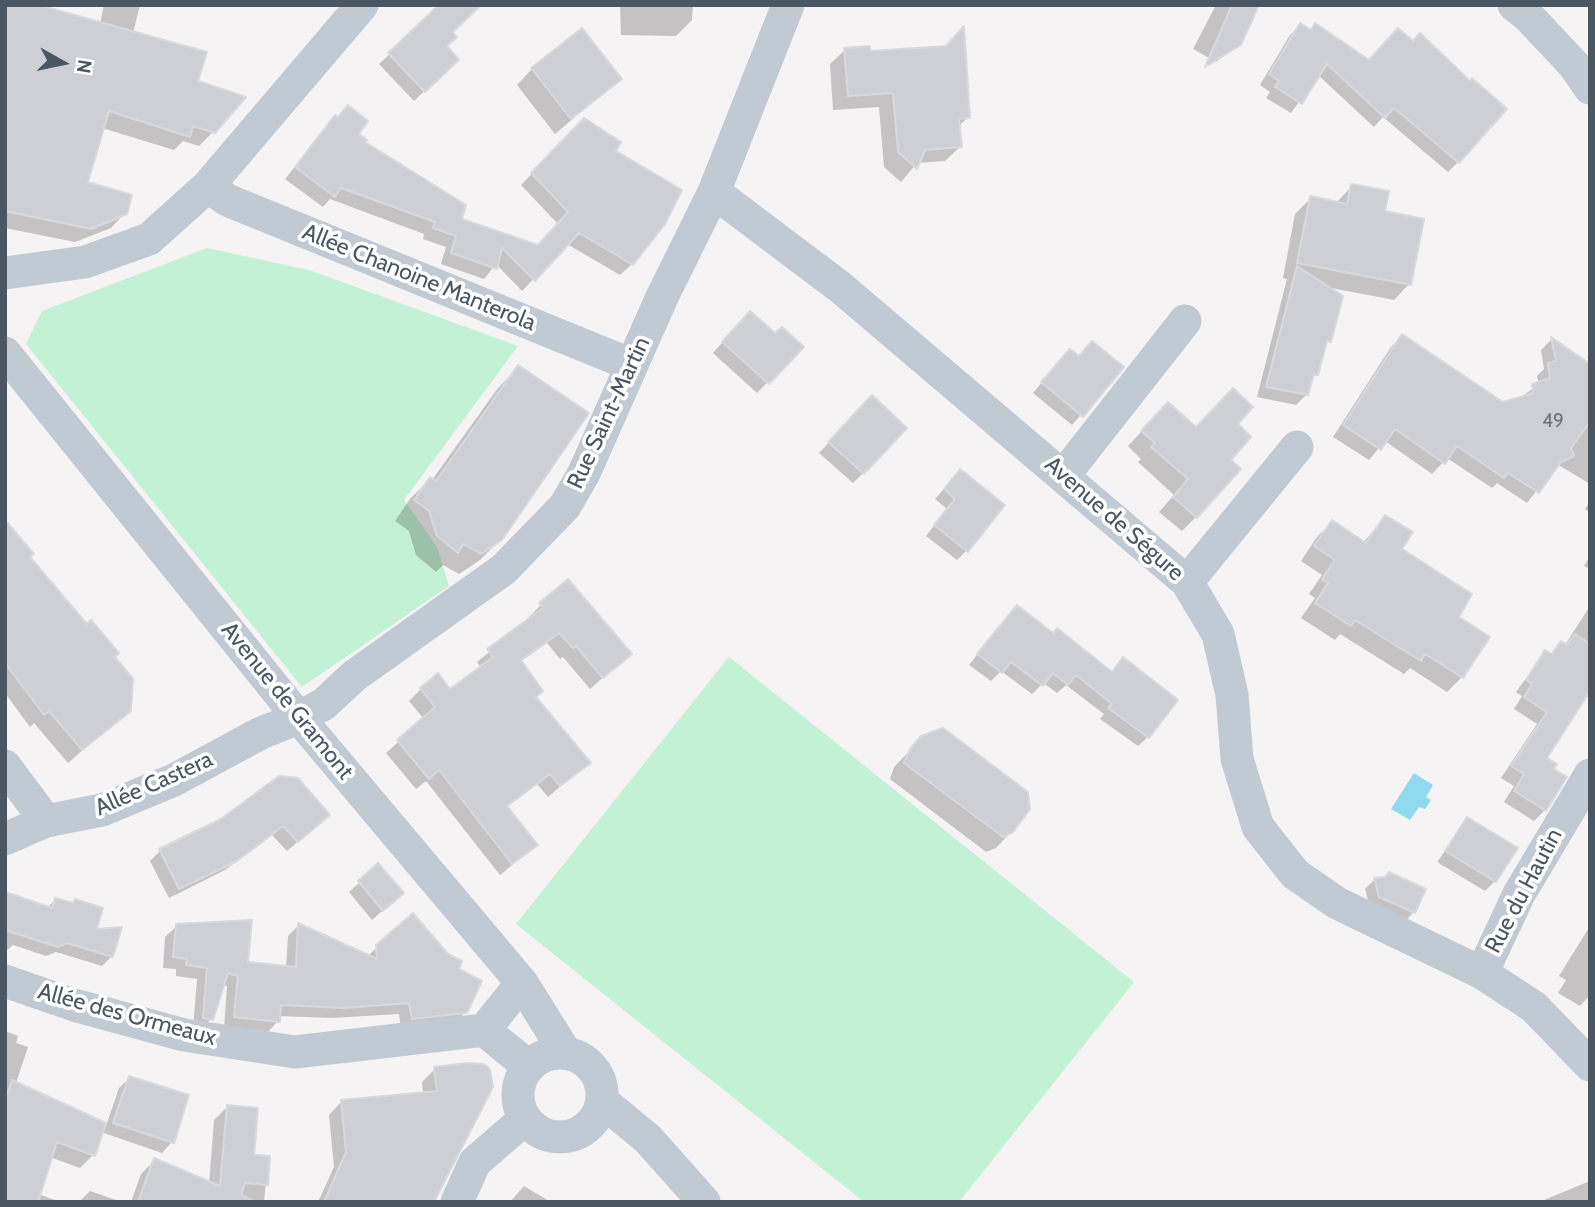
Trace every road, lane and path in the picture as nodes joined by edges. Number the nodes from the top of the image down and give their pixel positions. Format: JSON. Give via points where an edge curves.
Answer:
{"nodes":[{"id":1,"x":362,"y":5,"type":"edge"},
{"id":2,"x":788,"y":5,"type":"edge"},
{"id":3,"x":1514,"y":5,"type":"edge"},
{"id":4,"x":1590,"y":88,"type":"edge"},
{"id":5,"x":208,"y":186,"type":"junction"},
{"id":6,"x":714,"y":192,"type":"junction"},
{"id":7,"x":5,"y":273,"type":"edge"},
{"id":8,"x":1185,"y":321,"type":"dead end"},
{"id":9,"x":5,"y":353,"type":"edge"},
{"id":10,"x":632,"y":365,"type":"junction"},
{"id":11,"x":1297,"y":447,"type":"dead end"},
{"id":12,"x":1064,"y":475,"type":"junction"},
{"id":13,"x":1187,"y":582,"type":"junction"},
{"id":14,"x":299,"y":718,"type":"junction"},
{"id":15,"x":5,"y":766,"type":"edge"},
{"id":16,"x":1590,"y":775,"type":"edge"},
{"id":17,"x":46,"y":821,"type":"junction"},
{"id":18,"x":5,"y":839,"type":"edge"},
{"id":19,"x":1482,"y":973,"type":"junction"},
{"id":20,"x":5,"y":981,"type":"edge"},
{"id":21,"x":522,"y":983,"type":"junction"},
{"id":22,"x":484,"y":1030,"type":"junction"},
{"id":23,"x":565,"y":1052,"type":"junction"},
{"id":24,"x":1590,"y":1065,"type":"edge"},
{"id":25,"x":528,"y":1066,"type":"junction"},
{"id":26,"x":602,"y":1101,"type":"junction"},
{"id":27,"x":525,"y":1119,"type":"junction"},
{"id":28,"x":457,"y":1202,"type":"edge"},
{"id":29,"x":704,"y":1202,"type":"edge"}],
"edges":[{"from":1,"to":5,"type":"street"},
{"from":2,"to":6,"type":"street","name":"Rue Saint-Martin"},
{"from":3,"to":4,"type":"street","via":[[1574,65]]},
{"from":5,"to":7,"type":"street","via":[[149,239],[85,262]]},
{"from":5,"to":10,"type":"street","name":"Allée Chanoine Manterola","via":[[227,200]]},
{"from":6,"to":10,"type":"street","name":"Rue Saint-Martin"},
{"from":6,"to":12,"type":"street","name":"Avenue de Ségure","via":[[840,287]]},
{"from":8,"to":12,"type":"street"},
{"from":9,"to":14,"type":"street","name":"Avenue de Gramont"},
{"from":10,"to":14,"type":"street","name":"Rue Saint-Martin","via":[[565,506],[504,569]]},
{"from":11,"to":13,"type":"street"},
{"from":12,"to":13,"type":"street","name":"Avenue de Ségure"},
{"from":13,"to":19,"type":"street","name":"Avenue de Ségure","via":[[1218,634],[1232,695],[1237,759],[1258,827],[1295,874],[1337,903]]},
{"from":14,"to":17,"type":"street","name":"Allée Castera","via":[[102,810]]},
{"from":14,"to":21,"type":"street","name":"Avenue de Gramont"},
{"from":15,"to":17,"type":"street"},
{"from":16,"to":19,"type":"street","name":"Rue du Hautin","via":[[1518,894]]},
{"from":17,"to":18,"type":"street","name":"Allée Castera"},
{"from":19,"to":24,"type":"street","name":"Avenue de Ségure","via":[[1534,1007]]},
{"from":20,"to":22,"type":"street","name":"Allée des Ormeaux","via":[[184,1035],[295,1052]]},
{"from":21,"to":22,"type":"street"},
{"from":21,"to":23,"type":"street","name":"Avenue de Gramont"},
{"from":22,"to":25,"type":"street"},
{"from":23,"to":25,"type":"street","via":[[552,1053]]},
{"from":23,"to":26,"type":"street","via":[[578,1056],[598,1074]]},
{"from":25,"to":27,"type":"street","via":[[517,1092]]},
{"from":26,"to":27,"type":"street","via":[[592,1124],[570,1136],[544,1135]]},
{"from":26,"to":29,"type":"street","via":[[648,1139]]},
{"from":27,"to":28,"type":"street","via":[[475,1162]]}]}
